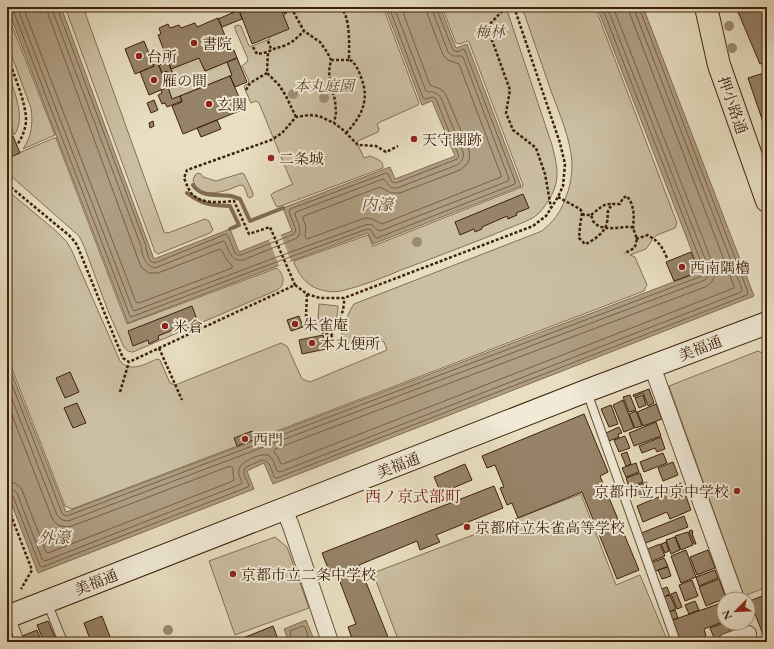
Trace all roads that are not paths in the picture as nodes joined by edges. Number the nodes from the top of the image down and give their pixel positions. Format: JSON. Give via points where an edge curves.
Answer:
{"nodes":[{"id":1,"x":706,"y":7,"type":"edge"},
{"id":2,"x":767,"y":202,"type":"edge"},
{"id":3,"x":767,"y":323,"type":"edge"},
{"id":4,"x":652,"y":366,"type":"junction"},
{"id":5,"x":586,"y":391,"type":"junction"},
{"id":6,"x":284,"y":509,"type":"junction"},
{"id":7,"x":733,"y":591,"type":"edge"},
{"id":8,"x":47,"y":601,"type":"junction"},
{"id":9,"x":8,"y":616,"type":"edge"},
{"id":10,"x":748,"y":633,"type":"edge"},
{"id":11,"x":20,"y":642,"type":"edge"},
{"id":12,"x":64,"y":642,"type":"edge"},
{"id":13,"x":330,"y":642,"type":"edge"},
{"id":14,"x":676,"y":642,"type":"edge"},
{"id":15,"x":726,"y":642,"type":"edge"}],
"edges":[{"from":1,"to":2,"type":"main road","name":"押小路通","via":[[720,65]]},
{"from":3,"to":4,"type":"street","name":"美福通"},
{"from":4,"to":5,"type":"street","name":"美福通"},
{"from":4,"to":7,"type":"street"},
{"from":5,"to":6,"type":"street","name":"美福通"},
{"from":5,"to":14,"type":"lane"},
{"from":6,"to":8,"type":"street","name":"美福通"},
{"from":6,"to":13,"type":"street"},
{"from":8,"to":9,"type":"street","name":"美福通"},
{"from":8,"to":12,"type":"lane"},
{"from":9,"to":11,"type":"lane"},
{"from":10,"to":15,"type":"street"}]}
